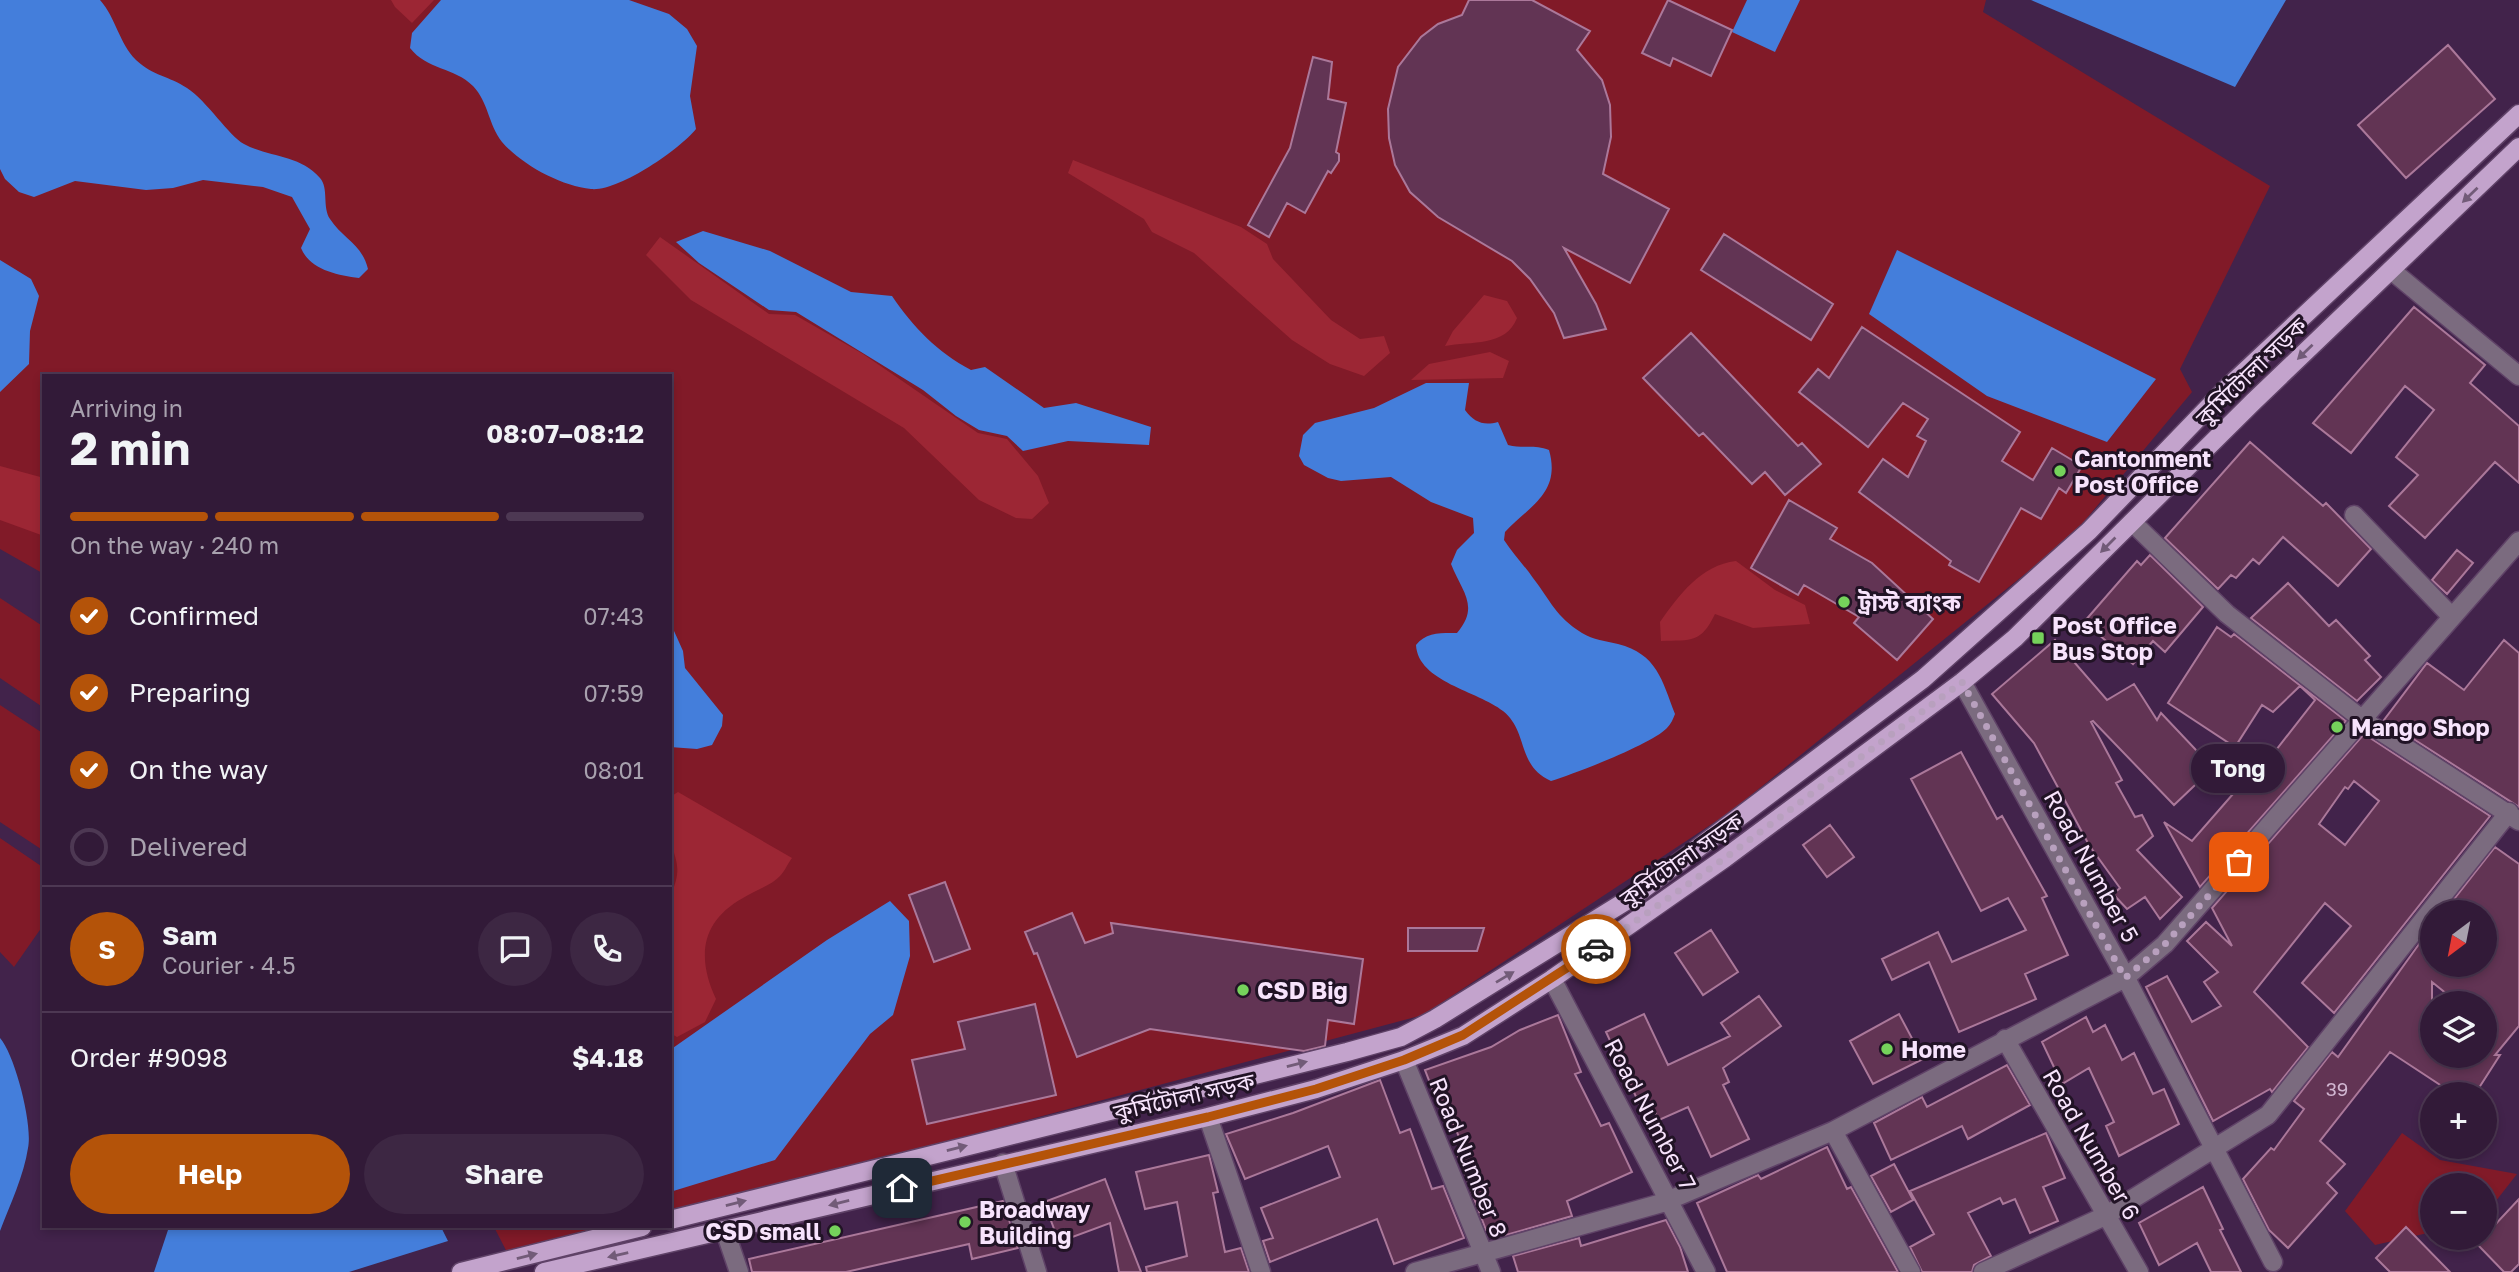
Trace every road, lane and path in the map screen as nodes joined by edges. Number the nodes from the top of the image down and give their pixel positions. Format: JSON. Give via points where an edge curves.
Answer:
{"nodes":[{"id":1,"x":2519,"y":114,"type":"edge"},
{"id":2,"x":2519,"y":147,"type":"edge"},
{"id":3,"x":2391,"y":270,"type":"junction"},
{"id":4,"x":2519,"y":376,"type":"edge"},
{"id":5,"x":2354,"y":515,"type":"dead end"},
{"id":6,"x":2132,"y":522,"type":"junction"},
{"id":7,"x":2519,"y":541,"type":"edge"},
{"id":8,"x":2452,"y":617,"type":"junction"},
{"id":9,"x":1962,"y":682,"type":"junction"},
{"id":10,"x":2363,"y":720,"type":"junction"},
{"id":11,"x":2514,"y":816,"type":"edge"},
{"id":12,"x":2125,"y":978,"type":"junction"},
{"id":13,"x":1552,"y":979,"type":"junction"},
{"id":14,"x":2005,"y":1040,"type":"junction"},
{"id":15,"x":1404,"y":1060,"type":"junction"},
{"id":16,"x":1208,"y":1117,"type":"junction"},
{"id":17,"x":1833,"y":1131,"type":"junction"},
{"id":18,"x":2213,"y":1148,"type":"junction"},
{"id":19,"x":1003,"y":1163,"type":"junction"},
{"id":20,"x":1668,"y":1200,"type":"junction"},
{"id":21,"x":2105,"y":1216,"type":"junction"},
{"id":22,"x":672,"y":1220,"type":"edge"},
{"id":23,"x":638,"y":1228,"type":"edge"},
{"id":24,"x":725,"y":1231,"type":"junction"},
{"id":25,"x":1481,"y":1253,"type":"junction"},
{"id":26,"x":2273,"y":1262,"type":"dead end"},
{"id":27,"x":461,"y":1272,"type":"edge"},
{"id":28,"x":544,"y":1272,"type":"edge"},
{"id":29,"x":739,"y":1272,"type":"edge"},
{"id":30,"x":1037,"y":1272,"type":"edge"},
{"id":31,"x":1261,"y":1272,"type":"edge"},
{"id":32,"x":1415,"y":1272,"type":"edge"},
{"id":33,"x":1490,"y":1272,"type":"edge"},
{"id":34,"x":1706,"y":1272,"type":"edge"},
{"id":35,"x":1911,"y":1272,"type":"edge"},
{"id":36,"x":1983,"y":1272,"type":"edge"},
{"id":37,"x":2138,"y":1272,"type":"edge"}],
"edges":[{"from":22,"to":1,"type":"main road","name":"কুর্মিটোলা সড়ক","one_way":true,"via":[[1347,1052],[1401,1037],[1435,1019],[1634,896],[1923,680],[2089,531],[2227,388]]},
{"from":2,"to":3,"type":"main road","name":"কুর্মিটোলা সড়ক","one_way":true},
{"from":3,"to":4,"type":"street"},
{"from":3,"to":6,"type":"main road","name":"কুর্মিটোলা সড়ক","one_way":true},
{"from":5,"to":8,"type":"street"},
{"from":6,"to":9,"type":"main road","name":"কুর্মিটোলা সড়ক","one_way":true,"via":[[2015,638]]},
{"from":6,"to":10,"type":"street","via":[[2227,614]]},
{"from":7,"to":8,"type":"street"},
{"from":8,"to":10,"type":"street"},
{"from":9,"to":12,"type":"street","name":"Road Number 5"},
{"from":9,"to":13,"type":"main road","name":"কুর্মিটোলা সড়ক"},
{"from":10,"to":11,"type":"street"},
{"from":10,"to":12,"type":"street","via":[[2165,944]]},
{"from":11,"to":18,"type":"street","via":[[2268,1115]]},
{"from":12,"to":14,"type":"street"},
{"from":12,"to":18,"type":"street","name":"Road Number 5"},
{"from":13,"to":15,"type":"main road","name":"কুর্মিটোলা সড়ক","via":[[1463,1035]]},
{"from":13,"to":20,"type":"street","name":"Road Number 7"},
{"from":14,"to":17,"type":"street"},
{"from":14,"to":21,"type":"street","name":"Road Number 6"},
{"from":15,"to":16,"type":"main road","name":"কুর্মিটোলা সড়ক"},
{"from":15,"to":25,"type":"street","name":"Road Number 8"},
{"from":16,"to":19,"type":"main road","name":"কুর্মিটোলা সড়ক"},
{"from":16,"to":31,"type":"street"},
{"from":17,"to":20,"type":"street"},
{"from":17,"to":35,"type":"street"},
{"from":18,"to":21,"type":"street"},
{"from":18,"to":26,"type":"street","name":"Road Number 5"},
{"from":19,"to":24,"type":"main road","name":"কুর্মিটোলা সড়ক","one_way":true},
{"from":19,"to":30,"type":"street"},
{"from":20,"to":25,"type":"street"},
{"from":20,"to":34,"type":"street","name":"Road Number 7"},
{"from":21,"to":36,"type":"street"},
{"from":21,"to":37,"type":"street","name":"Road Number 6"},
{"from":27,"to":23,"type":"main road","one_way":true},
{"from":24,"to":28,"type":"main road","name":"কুর্মিটোলা সড়ক","one_way":true},
{"from":24,"to":29,"type":"street"},
{"from":25,"to":32,"type":"street"},
{"from":25,"to":33,"type":"street","name":"Road Number 8"}]}
